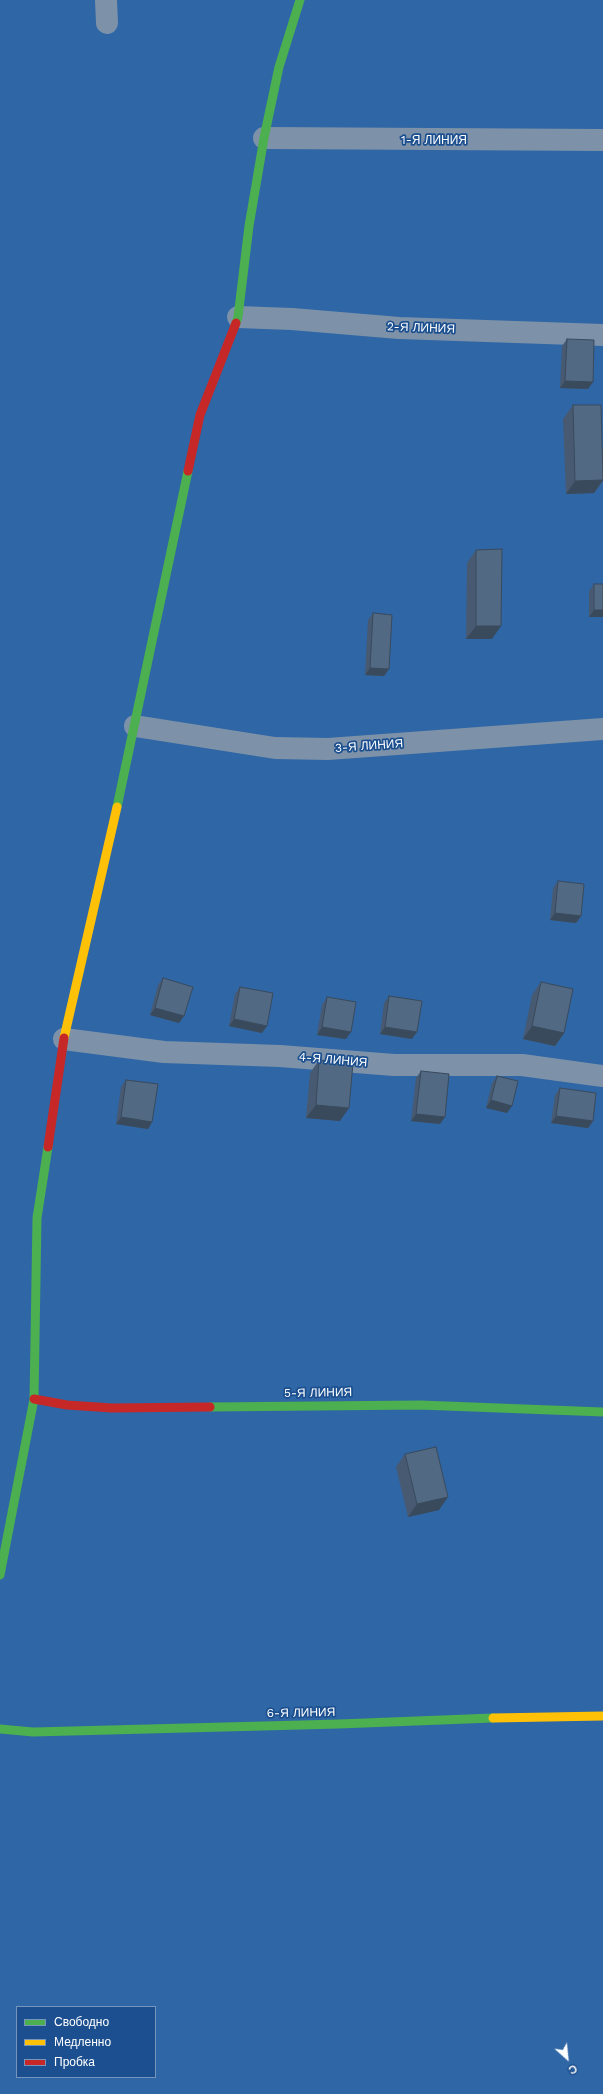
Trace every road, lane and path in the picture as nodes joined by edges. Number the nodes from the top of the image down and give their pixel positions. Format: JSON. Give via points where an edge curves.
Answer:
{"nodes":[{"id":1,"x":106,"y":0,"type":"edge"},
{"id":2,"x":300,"y":0,"type":"edge"},
{"id":3,"x":107,"y":23,"type":"dead end"},
{"id":4,"x":264,"y":138,"type":"junction"},
{"id":5,"x":603,"y":140,"type":"edge"},
{"id":6,"x":238,"y":317,"type":"junction"},
{"id":7,"x":603,"y":335,"type":"edge"},
{"id":8,"x":135,"y":726,"type":"junction"},
{"id":9,"x":603,"y":729,"type":"edge"},
{"id":10,"x":64,"y":1039,"type":"junction"},
{"id":11,"x":603,"y":1076,"type":"edge"},
{"id":12,"x":34,"y":1399,"type":"junction"},
{"id":13,"x":603,"y":1412,"type":"edge"},
{"id":14,"x":0,"y":1575,"type":"edge"},
{"id":15,"x":603,"y":1716,"type":"edge"},
{"id":16,"x":0,"y":1729,"type":"edge"}],
"edges":[{"from":1,"to":3,"type":"street"},
{"from":2,"to":4,"type":"street","via":[[280,67]]},
{"from":4,"to":5,"type":"street","name":"1-Я ЛИНИЯ"},
{"from":4,"to":6,"type":"street","via":[[249,226]]},
{"from":6,"to":7,"type":"street","name":"2-Я ЛИНИЯ","via":[[399,328]]},
{"from":6,"to":8,"type":"street","via":[[200,415]]},
{"from":8,"to":9,"type":"street","name":"3-Я ЛИНИЯ","via":[[275,748],[328,749]]},
{"from":8,"to":10,"type":"street"},
{"from":10,"to":11,"type":"street","name":"4-Я ЛИНИЯ","via":[[164,1052],[280,1056],[394,1065],[522,1065]]},
{"from":10,"to":12,"type":"street","via":[[36,1218]]},
{"from":12,"to":13,"type":"street","name":"5-Я ЛИНИЯ","via":[[67,1405],[112,1408],[420,1405]]},
{"from":12,"to":14,"type":"street"},
{"from":15,"to":16,"type":"street","name":"6-Я ЛИНИЯ","via":[[33,1732]]}]}
